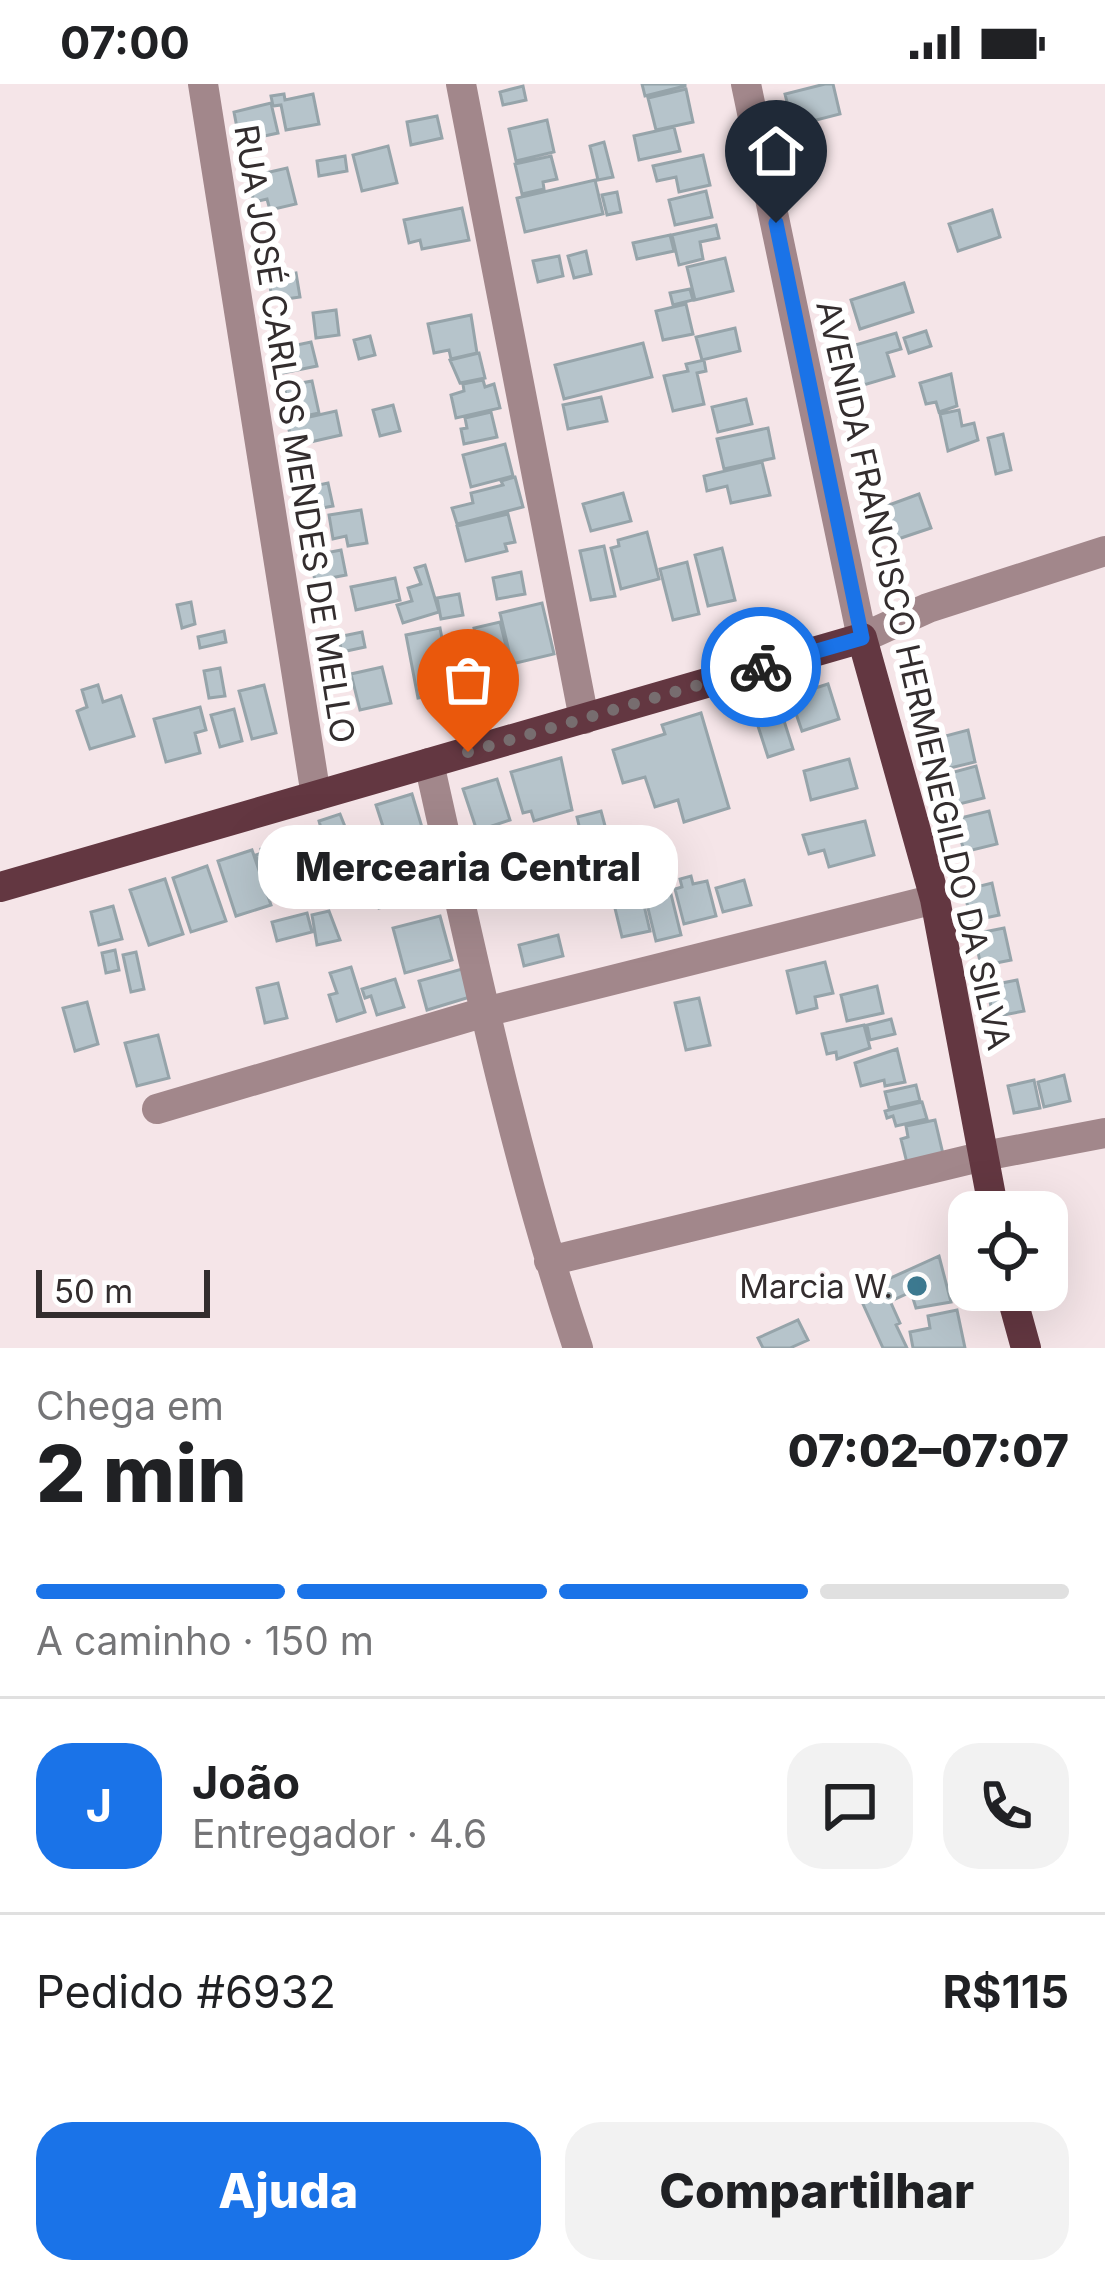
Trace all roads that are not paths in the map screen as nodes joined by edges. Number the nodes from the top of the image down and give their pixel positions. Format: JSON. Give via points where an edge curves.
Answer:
{"nodes":[{"id":1,"x":236,"y":84,"type":"edge"},
{"id":2,"x":461,"y":84,"type":"edge"},
{"id":3,"x":746,"y":84,"type":"edge"},
{"id":4,"x":203,"y":87,"type":"edge"},
{"id":5,"x":1105,"y":551,"type":"edge"},
{"id":6,"x":862,"y":638,"type":"junction"},
{"id":7,"x":584,"y":719,"type":"junction"},
{"id":8,"x":430,"y":763,"type":"junction"},
{"id":9,"x":316,"y":796,"type":"junction"},
{"id":10,"x":0,"y":887,"type":"edge"},
{"id":11,"x":935,"y":898,"type":"junction"},
{"id":12,"x":485,"y":1012,"type":"junction"},
{"id":13,"x":157,"y":1109,"type":"dead end"},
{"id":14,"x":1105,"y":1132,"type":"edge"},
{"id":15,"x":984,"y":1156,"type":"junction"},
{"id":16,"x":990,"y":1191,"type":"edge"},
{"id":17,"x":549,"y":1262,"type":"junction"},
{"id":18,"x":1016,"y":1311,"type":"edge"},
{"id":19,"x":578,"y":1348,"type":"edge"},
{"id":20,"x":1026,"y":1348,"type":"edge"}],
"edges":[{"from":1,"to":4,"type":"street"},
{"from":2,"to":7,"type":"street"},
{"from":3,"to":6,"type":"street","name":"AVENIDA FRANCISCO HERMENEGILDO DA SILVA"},
{"from":4,"to":9,"type":"street","name":"RUA JOSÉ CARLOS MENDES DE MELLO"},
{"from":5,"to":6,"type":"street"},
{"from":6,"to":7,"type":"main road"},
{"from":6,"to":11,"type":"main road","name":"AVENIDA FRANCISCO HERMENEGILDO DA SILVA"},
{"from":7,"to":8,"type":"main road"},
{"from":8,"to":9,"type":"main road"},
{"from":8,"to":12,"type":"street"},
{"from":9,"to":10,"type":"main road"},
{"from":11,"to":12,"type":"street"},
{"from":11,"to":15,"type":"main road","name":"AVENIDA FRANCISCO HERMENEGILDO DA SILVA"},
{"from":12,"to":13,"type":"street"},
{"from":12,"to":17,"type":"street"},
{"from":14,"to":15,"type":"street"},
{"from":15,"to":16,"type":"main road","name":"AVENIDA FRANCISCO HERMENEGILDO DA SILVA"},
{"from":15,"to":17,"type":"street"},
{"from":17,"to":19,"type":"street"},
{"from":18,"to":20,"type":"main road"}]}
